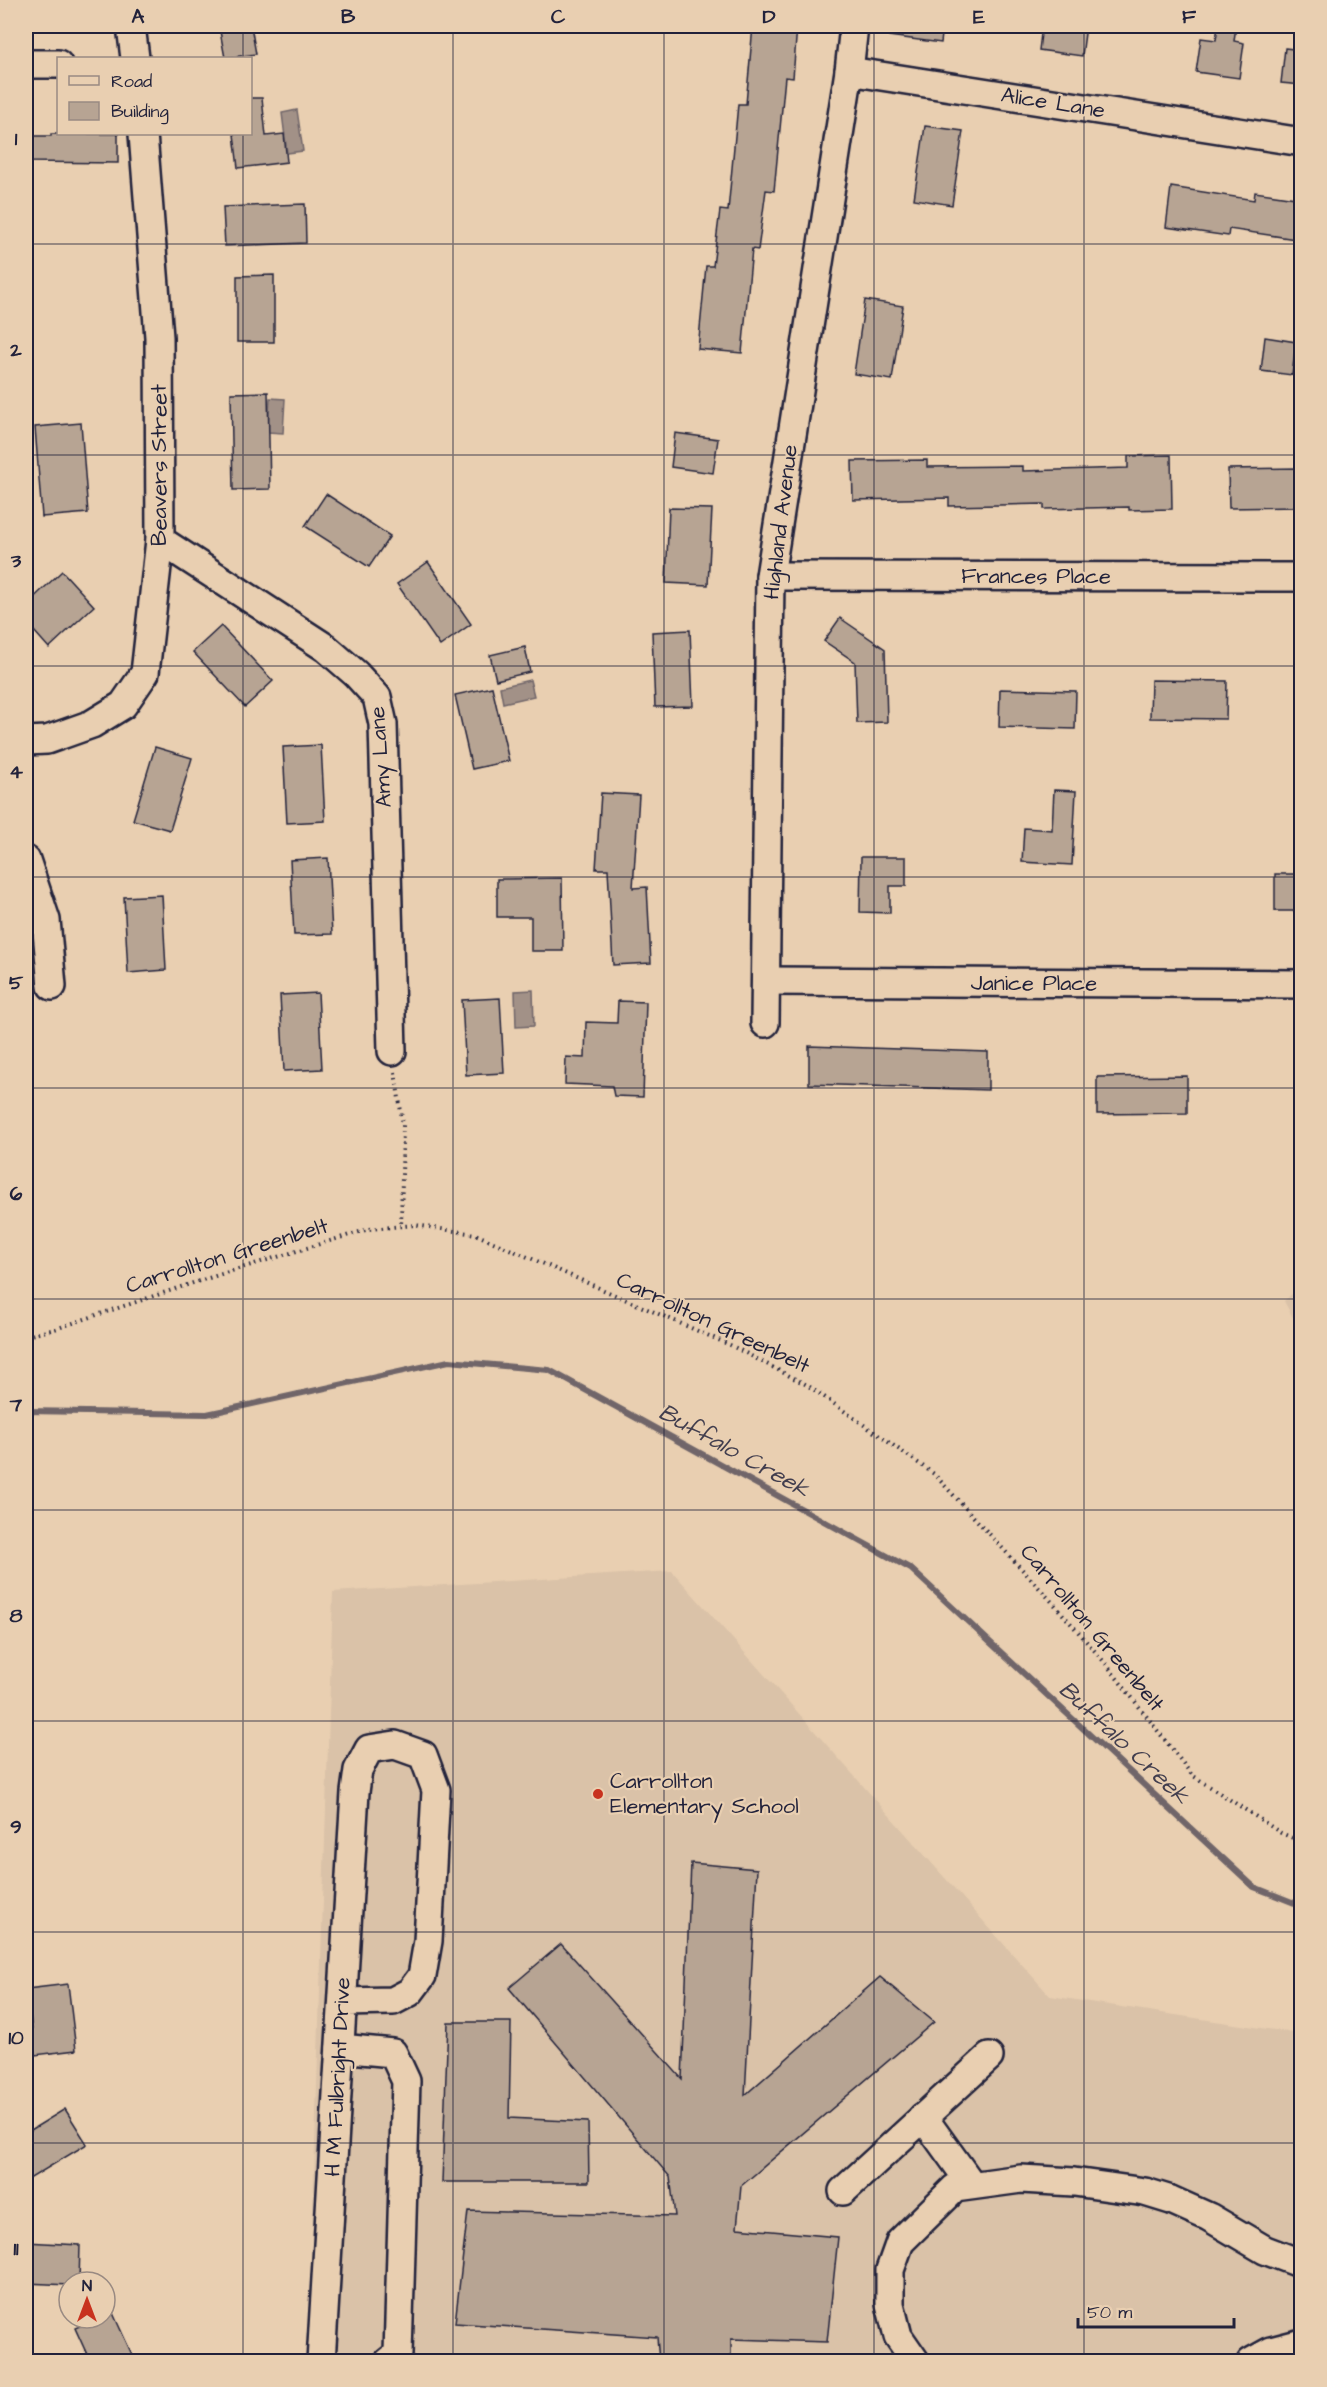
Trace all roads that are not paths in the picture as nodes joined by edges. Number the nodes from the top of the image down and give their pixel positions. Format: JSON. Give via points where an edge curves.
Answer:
{"nodes":[{"id":1,"x":131,"y":26,"type":"edge"},
{"id":2,"x":854,"y":26,"type":"edge"},
{"id":3,"x":135,"y":57,"type":"edge"},
{"id":4,"x":26,"y":64,"type":"edge"},
{"id":5,"x":57,"y":64,"type":"edge"},
{"id":6,"x":849,"y":71,"type":"junction"},
{"id":7,"x":143,"y":135,"type":"edge"},
{"id":8,"x":1302,"y":142,"type":"edge"},
{"id":9,"x":160,"y":540,"type":"junction"},
{"id":10,"x":770,"y":576,"type":"junction"},
{"id":11,"x":1302,"y":577,"type":"edge"},
{"id":12,"x":36,"y":741,"type":"edge"},
{"id":13,"x":26,"y":860,"type":"edge"},
{"id":14,"x":766,"y":981,"type":"junction"},
{"id":15,"x":1302,"y":984,"type":"edge"},
{"id":16,"x":52,"y":986,"type":"dead end"},
{"id":17,"x":765,"y":1023,"type":"dead end"},
{"id":18,"x":392,"y":1051,"type":"road end"},
{"id":19,"x":343,"y":2002,"type":"junction"},
{"id":20,"x":340,"y":2048,"type":"junction"},
{"id":21,"x":989,"y":2057,"type":"dead end"},
{"id":22,"x":923,"y":2117,"type":"junction"},
{"id":23,"x":972,"y":2185,"type":"junction"},
{"id":24,"x":843,"y":2191,"type":"dead end"},
{"id":25,"x":1302,"y":2264,"type":"edge"},
{"id":26,"x":1302,"y":2343,"type":"edge"},
{"id":27,"x":321,"y":2361,"type":"edge"},
{"id":28,"x":388,"y":2361,"type":"edge"},
{"id":29,"x":916,"y":2361,"type":"edge"},
{"id":30,"x":1251,"y":2361,"type":"edge"}],
"edges":[{"from":1,"to":3,"type":"street"},
{"from":2,"to":6,"type":"street","name":"Highland Avenue"},
{"from":4,"to":5,"type":"street"},
{"from":6,"to":8,"type":"street","name":"Alice Lane"},
{"from":6,"to":10,"type":"street","name":"Highland Avenue"},
{"from":7,"to":9,"type":"street","name":"Beavers Street","via":[[159,337]]},
{"from":9,"to":12,"type":"street","name":"Beavers Street","via":[[146,673],[123,705],[92,724]]},
{"from":9,"to":18,"type":"street","name":"Amy Lane","via":[[326,648],[378,697],[383,724]]},
{"from":10,"to":11,"type":"street","name":"Frances Place"},
{"from":10,"to":14,"type":"street","name":"Highland Avenue"},
{"from":13,"to":16,"type":"street","via":[[46,920]]},
{"from":14,"to":15,"type":"street","name":"Janice Place"},
{"from":14,"to":17,"type":"street","name":"Highland Avenue"},
{"from":19,"to":19,"type":"street","name":"H M Fulbright Drive","via":[[358,1770],[369,1749],[395,1745],[423,1755],[436,1790],[428,1941],[422,1976],[410,1992],[393,2001]]},
{"from":19,"to":20,"type":"street","name":"H M Fulbright Drive"},
{"from":20,"to":27,"type":"street","name":"H M Fulbright Drive"},
{"from":20,"to":28,"type":"street","via":[[393,2053],[406,2081],[398,2354]]},
{"from":21,"to":22,"type":"street"},
{"from":22,"to":23,"type":"street"},
{"from":22,"to":24,"type":"street"},
{"from":23,"to":25,"type":"street","via":[[1021,2179],[1145,2192],[1209,2217],[1265,2250]]},
{"from":23,"to":29,"type":"street","via":[[955,2188],[900,2241],[890,2270],[890,2304],[898,2336]]},
{"from":26,"to":30,"type":"street"}]}
